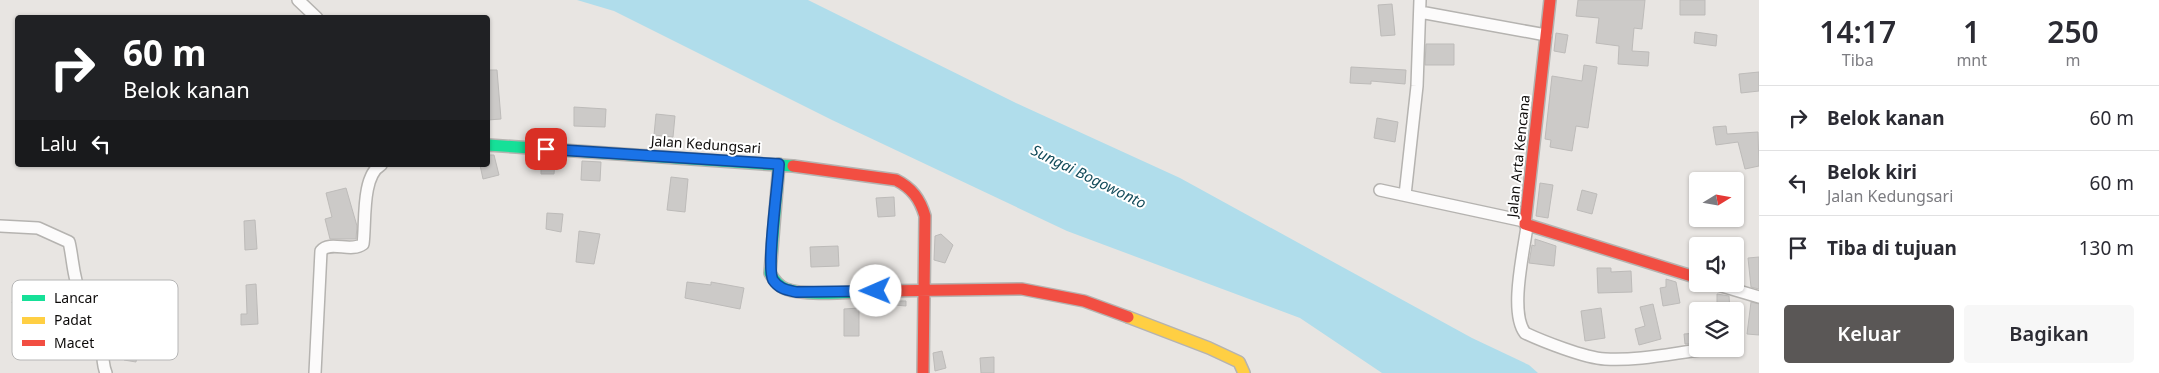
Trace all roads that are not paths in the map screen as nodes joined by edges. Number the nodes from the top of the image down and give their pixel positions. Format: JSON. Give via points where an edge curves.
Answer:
{"nodes":[{"id":1,"x":298,"y":0,"type":"edge"},
{"id":2,"x":1420,"y":0,"type":"edge"},
{"id":3,"x":1550,"y":0,"type":"edge"},
{"id":4,"x":1420,"y":12,"type":"junction"},
{"id":5,"x":314,"y":15,"type":"edge"},
{"id":6,"x":1546,"y":36,"type":"junction"},
{"id":7,"x":490,"y":145,"type":"edge"},
{"id":8,"x":779,"y":164,"type":"junction"},
{"id":9,"x":377,"y":167,"type":"edge"},
{"id":10,"x":1380,"y":190,"type":"dead end"},
{"id":11,"x":1405,"y":195,"type":"junction"},
{"id":12,"x":1525,"y":223,"type":"junction"},
{"id":13,"x":0,"y":226,"type":"edge"},
{"id":14,"x":1689,"y":275,"type":"edge"},
{"id":15,"x":76,"y":280,"type":"edge"},
{"id":16,"x":924,"y":290,"type":"junction"},
{"id":17,"x":1742,"y":292,"type":"edge"},
{"id":18,"x":1759,"y":297,"type":"edge"},
{"id":19,"x":1689,"y":352,"type":"edge"},
{"id":20,"x":103,"y":360,"type":"edge"},
{"id":21,"x":106,"y":373,"type":"edge"},
{"id":22,"x":315,"y":373,"type":"edge"},
{"id":23,"x":923,"y":373,"type":"edge"},
{"id":24,"x":1244,"y":373,"type":"edge"}],
"edges":[{"from":1,"to":5,"type":"street"},
{"from":2,"to":4,"type":"street"},
{"from":3,"to":6,"type":"street","name":"Jalan Arta Kencana"},
{"from":4,"to":6,"type":"street"},
{"from":4,"to":11,"type":"street","via":[[1418,86]]},
{"from":6,"to":12,"type":"street","name":"Jalan Arta Kencana"},
{"from":7,"to":8,"type":"street","name":"Jalan Kedungsari"},
{"from":8,"to":16,"type":"street","name":"Jalan Kedungsari","via":[[896,180],[915,193],[924,216]]},
{"from":8,"to":16,"type":"street","via":[[770,272],[781,288],[796,292]]},
{"from":9,"to":22,"type":"street","via":[[367,190],[364,244],[350,248],[327,247],[321,251]]},
{"from":10,"to":11,"type":"street"},
{"from":11,"to":12,"type":"street"},
{"from":12,"to":14,"type":"street","name":"Jalan Arta Kencana"},
{"from":12,"to":19,"type":"street","via":[[1518,294],[1520,323],[1525,332],[1603,359]]},
{"from":13,"to":15,"type":"street","via":[[38,228],[69,242]]},
{"from":16,"to":23,"type":"street","name":"Jalan Kedungsari"},
{"from":16,"to":24,"type":"street","via":[[1022,290],[1084,302],[1210,348],[1239,362]]},
{"from":17,"to":18,"type":"street"},
{"from":20,"to":21,"type":"street"}]}
